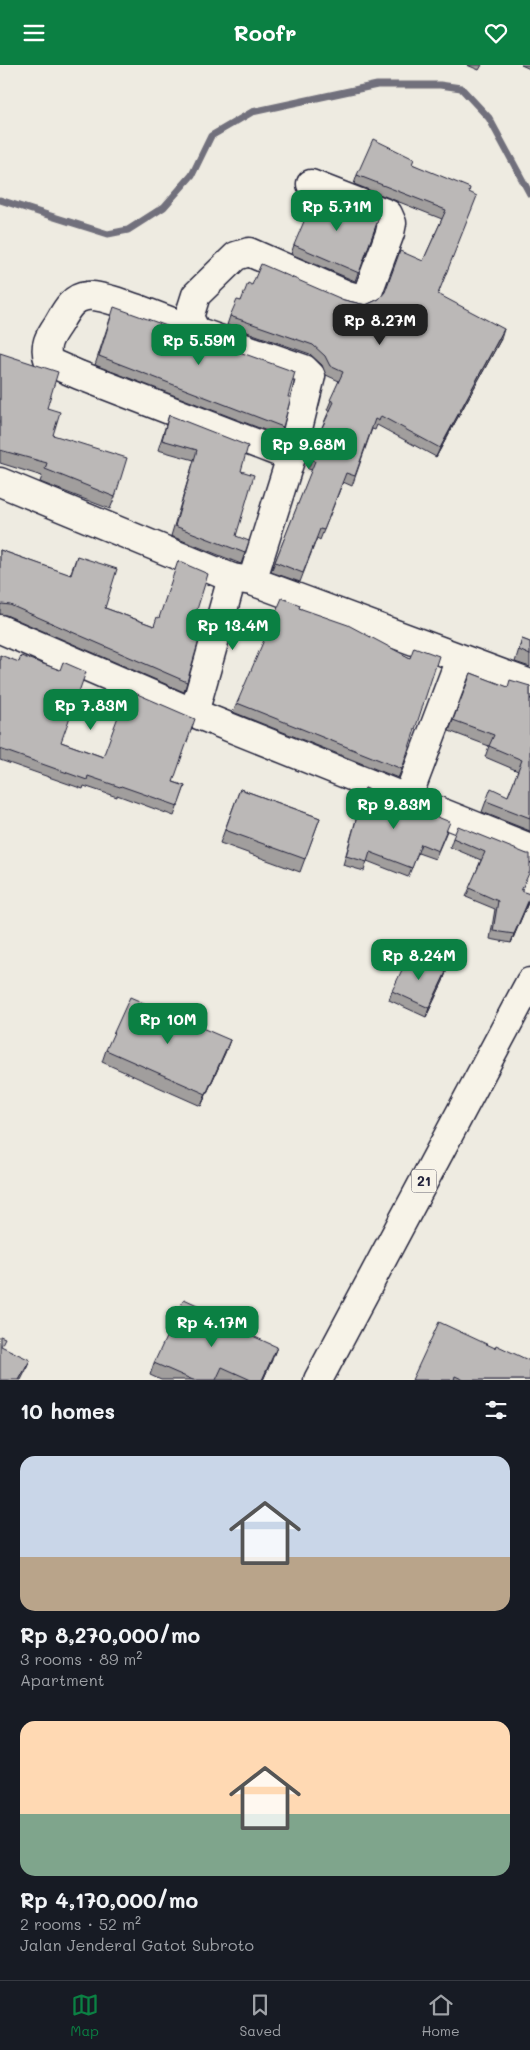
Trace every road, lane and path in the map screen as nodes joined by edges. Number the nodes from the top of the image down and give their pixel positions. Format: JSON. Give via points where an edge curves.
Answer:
{"nodes":[{"id":1,"x":311,"y":184,"type":"dead end"},
{"id":2,"x":196,"y":331,"type":"junction"},
{"id":3,"x":291,"y":457,"type":"junction"},
{"id":4,"x":0,"y":482,"type":"edge"},
{"id":5,"x":242,"y":579,"type":"junction"},
{"id":6,"x":0,"y":629,"type":"edge"},
{"id":7,"x":460,"y":659,"type":"junction"},
{"id":8,"x":530,"y":684,"type":"edge"},
{"id":9,"x":194,"y":713,"type":"junction"},
{"id":10,"x":407,"y":799,"type":"junction"},
{"id":11,"x":530,"y":849,"type":"edge"},
{"id":12,"x":530,"y":982,"type":"edge"},
{"id":13,"x":318,"y":1380,"type":"edge"}],
"edges":[{"from":1,"to":2,"type":"main road","via":[[388,214],[392,223],[390,233],[367,295],[361,299],[347,295],[249,253],[236,256],[196,295],[189,317]]},
{"from":2,"to":3,"type":"main road","via":[[304,369],[311,376]]},
{"from":2,"to":3,"type":"main road","via":[[86,295],[71,302],[47,341],[46,353],[49,362],[78,375]]},
{"from":3,"to":5,"type":"main road"},
{"from":4,"to":5,"type":"main road"},
{"from":5,"to":7,"type":"main road"},
{"from":5,"to":9,"type":"main road"},
{"from":6,"to":9,"type":"main road"},
{"from":7,"to":8,"type":"main road"},
{"from":7,"to":10,"type":"main road"},
{"from":9,"to":10,"type":"main road"},
{"from":10,"to":11,"type":"main road"},
{"from":12,"to":13,"type":"main road","number":"21"}]}
